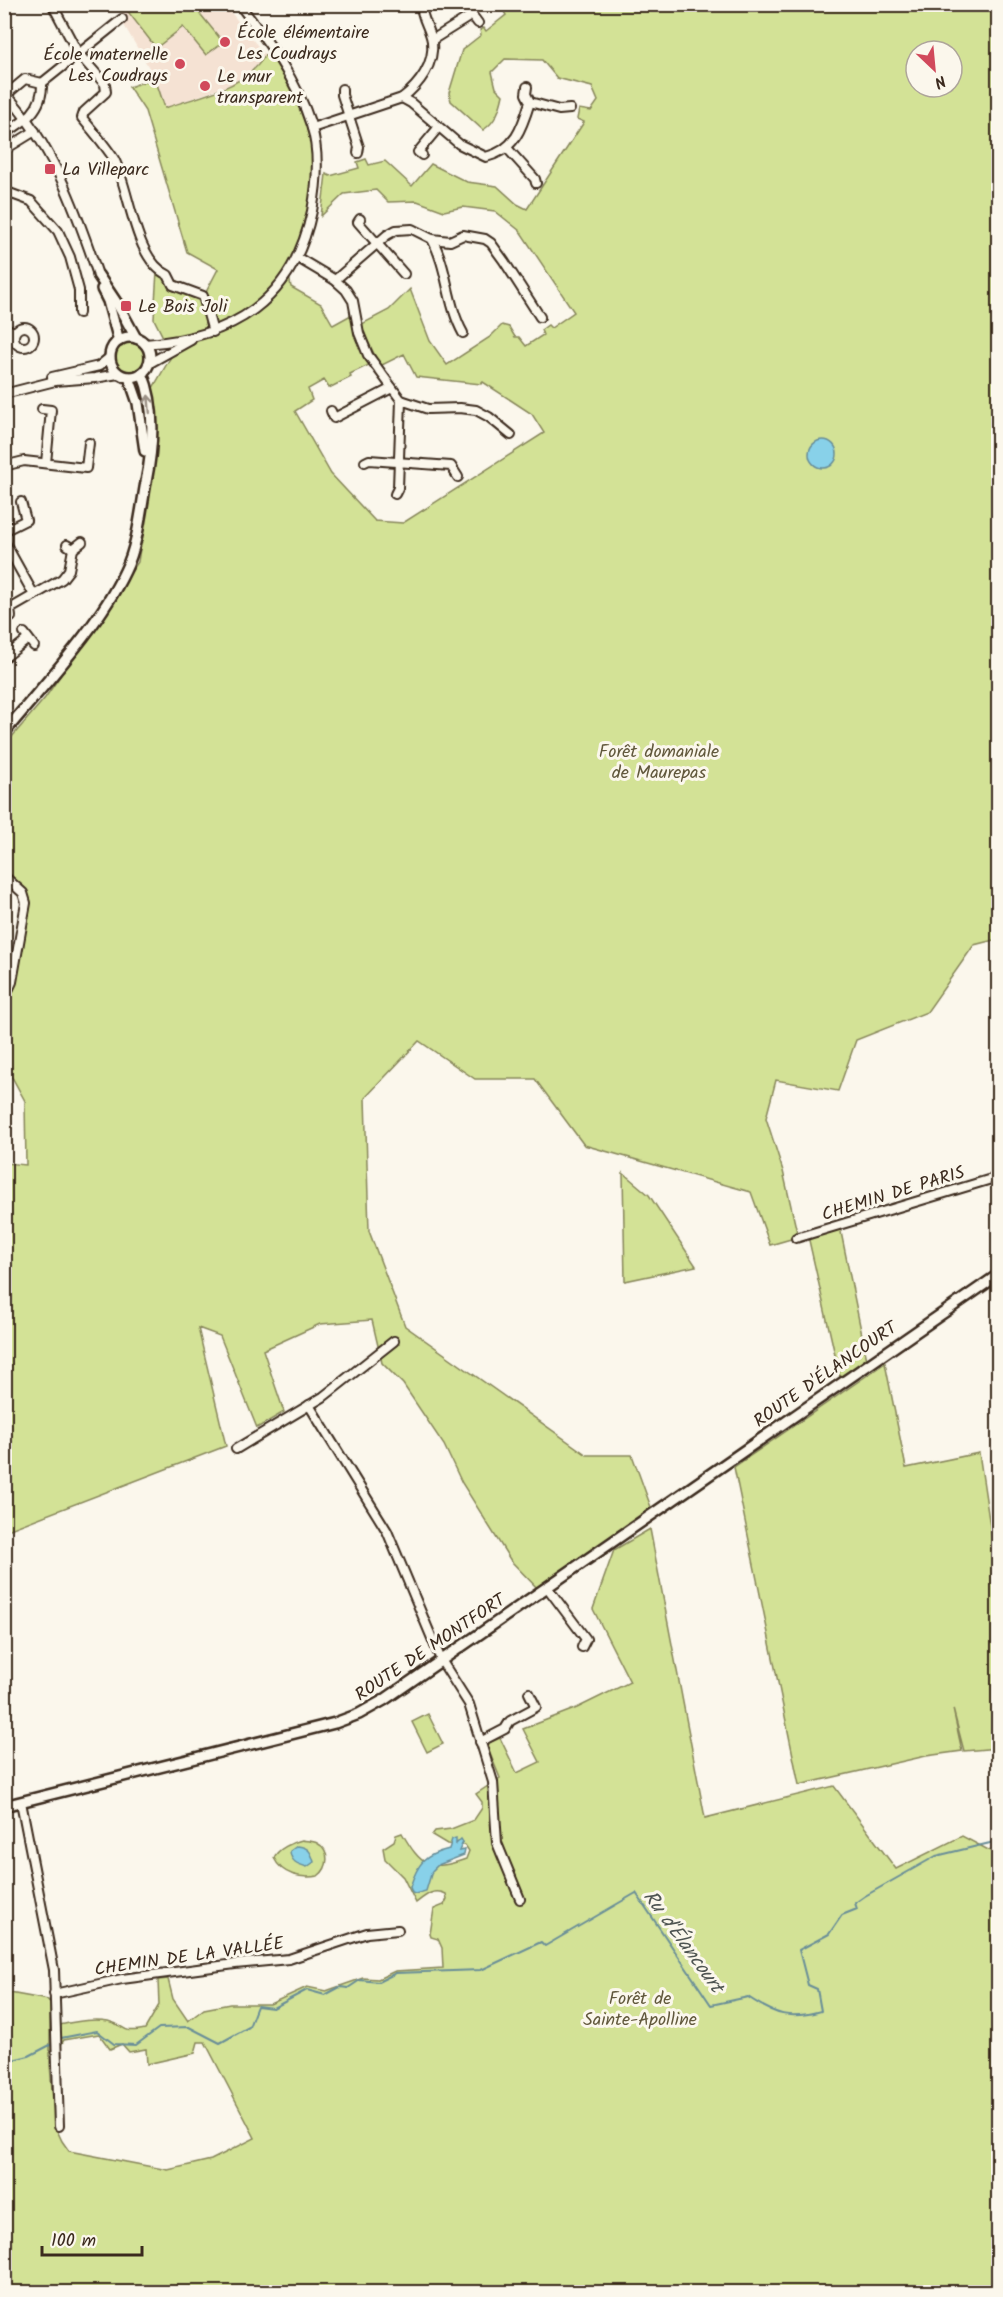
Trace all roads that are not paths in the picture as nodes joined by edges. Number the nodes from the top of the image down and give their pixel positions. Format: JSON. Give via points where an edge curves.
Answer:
{"nodes":[{"id":1,"x":52,"y":4,"type":"edge"},
{"id":2,"x":239,"y":4,"type":"edge"},
{"id":3,"x":421,"y":4,"type":"edge"},
{"id":4,"x":122,"y":19,"type":"dead end"},
{"id":5,"x":478,"y":23,"type":"dead end"},
{"id":6,"x":432,"y":40,"type":"junction"},
{"id":7,"x":78,"y":53,"type":"junction"},
{"id":8,"x":42,"y":83,"type":"junction"},
{"id":9,"x":527,"y":87,"type":"dead end"},
{"id":10,"x":342,"y":89,"type":"dead end"},
{"id":11,"x":6,"y":93,"type":"edge"},
{"id":12,"x":402,"y":98,"type":"junction"},
{"id":13,"x":530,"y":102,"type":"junction"},
{"id":14,"x":570,"y":109,"type":"dead end"},
{"id":15,"x":349,"y":116,"type":"junction"},
{"id":16,"x":27,"y":119,"type":"junction"},
{"id":17,"x":312,"y":128,"type":"junction"},
{"id":18,"x":438,"y":128,"type":"junction"},
{"id":19,"x":35,"y":131,"type":"junction"},
{"id":20,"x":4,"y":134,"type":"edge"},
{"id":21,"x":507,"y":148,"type":"junction"},
{"id":22,"x":4,"y":150,"type":"edge"},
{"id":23,"x":358,"y":153,"type":"dead end"},
{"id":24,"x":422,"y":155,"type":"dead end"},
{"id":25,"x":536,"y":183,"type":"dead end"},
{"id":26,"x":4,"y":190,"type":"edge"},
{"id":27,"x":360,"y":219,"type":"dead end"},
{"id":28,"x":432,"y":239,"type":"junction"},
{"id":29,"x":450,"y":241,"type":"junction"},
{"id":30,"x":377,"y":243,"type":"junction"},
{"id":31,"x":440,"y":254,"type":"junction"},
{"id":32,"x":297,"y":258,"type":"junction"},
{"id":33,"x":404,"y":274,"type":"dead end"},
{"id":34,"x":98,"y":275,"type":"junction"},
{"id":35,"x":335,"y":280,"type":"junction"},
{"id":36,"x":79,"y":313,"type":"dead end"},
{"id":37,"x":540,"y":317,"type":"dead end"},
{"id":38,"x":4,"y":328,"type":"edge"},
{"id":39,"x":15,"y":332,"type":"dead end"},
{"id":40,"x":213,"y":332,"type":"junction"},
{"id":41,"x":463,"y":333,"type":"dead end"},
{"id":42,"x":200,"y":336,"type":"junction"},
{"id":43,"x":136,"y":338,"type":"junction"},
{"id":44,"x":119,"y":341,"type":"junction"},
{"id":45,"x":145,"y":344,"type":"junction"},
{"id":46,"x":110,"y":357,"type":"junction"},
{"id":47,"x":146,"y":369,"type":"junction"},
{"id":48,"x":118,"y":374,"type":"junction"},
{"id":49,"x":129,"y":377,"type":"junction"},
{"id":50,"x":37,"y":384,"type":"junction"},
{"id":51,"x":392,"y":388,"type":"junction"},
{"id":52,"x":4,"y":394,"type":"edge"},
{"id":53,"x":401,"y":400,"type":"junction"},
{"id":54,"x":42,"y":409,"type":"dead end"},
{"id":55,"x":331,"y":411,"type":"dead end"},
{"id":56,"x":511,"y":435,"type":"dead end"},
{"id":57,"x":89,"y":443,"type":"dead end"},
{"id":58,"x":399,"y":461,"type":"junction"},
{"id":59,"x":365,"y":462,"type":"dead end"},
{"id":60,"x":46,"y":464,"type":"junction"},
{"id":61,"x":4,"y":466,"type":"edge"},
{"id":62,"x":147,"y":477,"type":"junction"},
{"id":63,"x":458,"y":477,"type":"dead end"},
{"id":64,"x":395,"y":494,"type":"dead end"},
{"id":65,"x":21,"y":502,"type":"dead end"},
{"id":66,"x":4,"y":531,"type":"edge"},
{"id":67,"x":4,"y":541,"type":"edge"},
{"id":68,"x":82,"y":542,"type":"dead end"},
{"id":69,"x":34,"y":595,"type":"junction"},
{"id":70,"x":9,"y":610,"type":"edge"},
{"id":71,"x":34,"y":646,"type":"dead end"},
{"id":72,"x":4,"y":658,"type":"edge"},
{"id":73,"x":4,"y":733,"type":"edge"},
{"id":74,"x":4,"y":876,"type":"edge"},
{"id":75,"x":7,"y":987,"type":"edge"},
{"id":76,"x":4,"y":999,"type":"edge"},
{"id":77,"x":999,"y":1177,"type":"edge"},
{"id":78,"x":796,"y":1238,"type":"dead end"},
{"id":79,"x":999,"y":1275,"type":"edge"},
{"id":80,"x":394,"y":1341,"type":"dead end"},
{"id":81,"x":309,"y":1405,"type":"junction"},
{"id":82,"x":236,"y":1449,"type":"dead end"},
{"id":83,"x":672,"y":1501,"type":"joint"},
{"id":84,"x":547,"y":1587,"type":"junction"},
{"id":85,"x":582,"y":1647,"type":"dead end"},
{"id":86,"x":441,"y":1660,"type":"junction"},
{"id":87,"x":529,"y":1693,"type":"dead end"},
{"id":88,"x":480,"y":1742,"type":"junction"},
{"id":89,"x":21,"y":1802,"type":"junction"},
{"id":90,"x":4,"y":1806,"type":"edge"},
{"id":91,"x":520,"y":1899,"type":"dead end"},
{"id":92,"x":398,"y":1930,"type":"dead end"},
{"id":93,"x":54,"y":1994,"type":"junction"},
{"id":94,"x":59,"y":2126,"type":"dead end"}],
"edges":[{"from":1,"to":7,"type":"street"},
{"from":2,"to":17,"type":"street","via":[[282,60],[298,88]]},
{"from":3,"to":6,"type":"street"},
{"from":4,"to":7,"type":"street"},
{"from":5,"to":6,"type":"street","via":[[472,15]]},
{"from":6,"to":12,"type":"street","via":[[425,74]]},
{"from":7,"to":8,"type":"street"},
{"from":7,"to":40,"type":"street","via":[[105,84],[106,92],[82,118],[114,160],[143,246],[173,285],[202,296]]},
{"from":8,"to":11,"type":"street","via":[[25,79]]},
{"from":8,"to":16,"type":"street","via":[[43,95]]},
{"from":9,"to":13,"type":"street"},
{"from":10,"to":15,"type":"street"},
{"from":11,"to":16,"type":"street"},
{"from":12,"to":15,"type":"street"},
{"from":12,"to":18,"type":"street"},
{"from":13,"to":14,"type":"street"},
{"from":13,"to":21,"type":"street","via":[[520,131]]},
{"from":15,"to":17,"type":"street"},
{"from":15,"to":23,"type":"street"},
{"from":16,"to":19,"type":"street"},
{"from":16,"to":20,"type":"street"},
{"from":17,"to":32,"type":"street","via":[[317,188]]},
{"from":18,"to":21,"type":"street","via":[[486,157]]},
{"from":18,"to":24,"type":"street","via":[[418,152]]},
{"from":19,"to":22,"type":"street"},
{"from":19,"to":34,"type":"street","via":[[68,191]]},
{"from":21,"to":25,"type":"street"},
{"from":26,"to":36,"type":"street","via":[[31,201],[58,231],[79,290]]},
{"from":27,"to":30,"type":"street","via":[[358,222]]},
{"from":28,"to":29,"type":"street"},
{"from":28,"to":30,"type":"street","via":[[403,229]]},
{"from":28,"to":31,"type":"street"},
{"from":29,"to":31,"type":"street"},
{"from":29,"to":37,"type":"street","via":[[474,235],[491,243]]},
{"from":30,"to":33,"type":"street"},
{"from":30,"to":35,"type":"street"},
{"from":31,"to":41,"type":"street","via":[[455,318]]},
{"from":32,"to":35,"type":"street"},
{"from":32,"to":40,"type":"street","via":[[274,292],[255,311]]},
{"from":34,"to":43,"type":"street"},
{"from":34,"to":44,"type":"street"},
{"from":35,"to":51,"type":"street","via":[[353,301],[368,355]]},
{"from":38,"to":39,"type":"street"},
{"from":40,"to":42,"type":"street"},
{"from":42,"to":45,"type":"street"},
{"from":42,"to":47,"type":"street","via":[[156,358]]},
{"from":43,"to":44,"type":"street"},
{"from":43,"to":45,"type":"street"},
{"from":44,"to":46,"type":"street"},
{"from":45,"to":47,"type":"street","via":[[150,354]]},
{"from":46,"to":48,"type":"street"},
{"from":46,"to":50,"type":"street","via":[[99,366]]},
{"from":47,"to":49,"type":"street"},
{"from":62,"to":47,"type":"street","one_way":true,"via":[[151,460]]},
{"from":48,"to":49,"type":"street"},
{"from":48,"to":50,"type":"street"},
{"from":49,"to":62,"type":"street","via":[[144,428]]},
{"from":50,"to":52,"type":"street"},
{"from":51,"to":53,"type":"street"},
{"from":51,"to":55,"type":"street","via":[[334,418]]},
{"from":53,"to":56,"type":"street","via":[[429,409],[476,410]]},
{"from":53,"to":58,"type":"street"},
{"from":54,"to":60,"type":"street","via":[[51,410]]},
{"from":57,"to":60,"type":"street","via":[[86,468]]},
{"from":58,"to":59,"type":"street"},
{"from":58,"to":63,"type":"street","via":[[451,466]]},
{"from":58,"to":64,"type":"street"},
{"from":60,"to":61,"type":"street","via":[[24,461]]},
{"from":62,"to":73,"type":"street","via":[[126,570],[95,620]]},
{"from":65,"to":66,"type":"street","via":[[26,520]]},
{"from":67,"to":69,"type":"street"},
{"from":68,"to":69,"type":"street","via":[[70,547],[69,570],[62,579]]},
{"from":69,"to":70,"type":"street"},
{"from":71,"to":72,"type":"street","via":[[26,636]]},
{"from":74,"to":75,"type":"street","via":[[23,892],[26,903],[20,946]]},
{"from":75,"to":76,"type":"street"},
{"from":77,"to":78,"type":"street","name":"CHEMIN DE PARIS"},
{"from":79,"to":83,"type":"street","name":"ROUTE D'ÉLANCOURT"},
{"from":80,"to":81,"type":"street"},
{"from":81,"to":82,"type":"street"},
{"from":81,"to":86,"type":"street","via":[[387,1531]]},
{"from":83,"to":84,"type":"street","name":"ROUTE DE MONTFORT"},
{"from":84,"to":85,"type":"street","via":[[586,1639]]},
{"from":84,"to":86,"type":"street","name":"ROUTE DE MONTFORT"},
{"from":86,"to":88,"type":"street","via":[[469,1704]]},
{"from":86,"to":89,"type":"street","name":"ROUTE DE MONTFORT","via":[[384,1700],[335,1723]]},
{"from":87,"to":88,"type":"street","via":[[536,1707]]},
{"from":88,"to":91,"type":"street","via":[[493,1782],[497,1843]]},
{"from":89,"to":90,"type":"street","name":"ROUTE DE MONTFORT"},
{"from":89,"to":93,"type":"street","via":[[54,1970]]},
{"from":92,"to":93,"type":"street","name":"CHEMIN DE LA VALLÉE","via":[[367,1933],[289,1959],[122,1979]]},
{"from":93,"to":94,"type":"street"}]}
